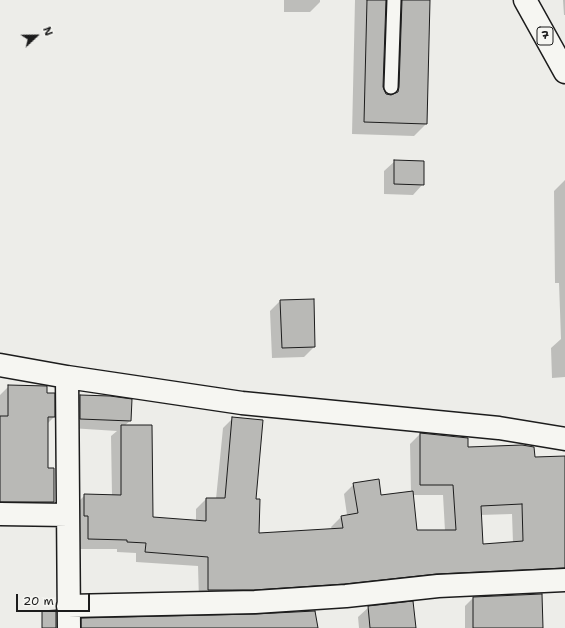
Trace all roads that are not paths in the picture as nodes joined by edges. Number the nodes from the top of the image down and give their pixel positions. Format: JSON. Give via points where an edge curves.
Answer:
{"nodes":[{"id":1,"x":394,"y":0,"type":"edge"},
{"id":2,"x":525,"y":0,"type":"edge"},
{"id":3,"x":565,"y":72,"type":"edge"},
{"id":4,"x":391,"y":87,"type":"dead end"},
{"id":5,"x":0,"y":365,"type":"edge"},
{"id":6,"x":67,"y":377,"type":"junction"},
{"id":7,"x":565,"y":439,"type":"edge"},
{"id":8,"x":0,"y":514,"type":"edge"},
{"id":9,"x":68,"y":515,"type":"junction"},
{"id":10,"x":565,"y":580,"type":"edge"},
{"id":11,"x":68,"y":606,"type":"junction"},
{"id":12,"x":69,"y":628,"type":"edge"}],
"edges":[{"from":1,"to":4,"type":"lane"},
{"from":2,"to":3,"type":"main road","number":"7"},
{"from":5,"to":6,"type":"main road"},
{"from":6,"to":7,"type":"main road","via":[[242,403],[499,428]]},
{"from":6,"to":9,"type":"main road"},
{"from":8,"to":9,"type":"main road"},
{"from":9,"to":11,"type":"main road"},
{"from":10,"to":11,"type":"main road","via":[[438,586],[255,602]]},
{"from":11,"to":12,"type":"main road"}]}
